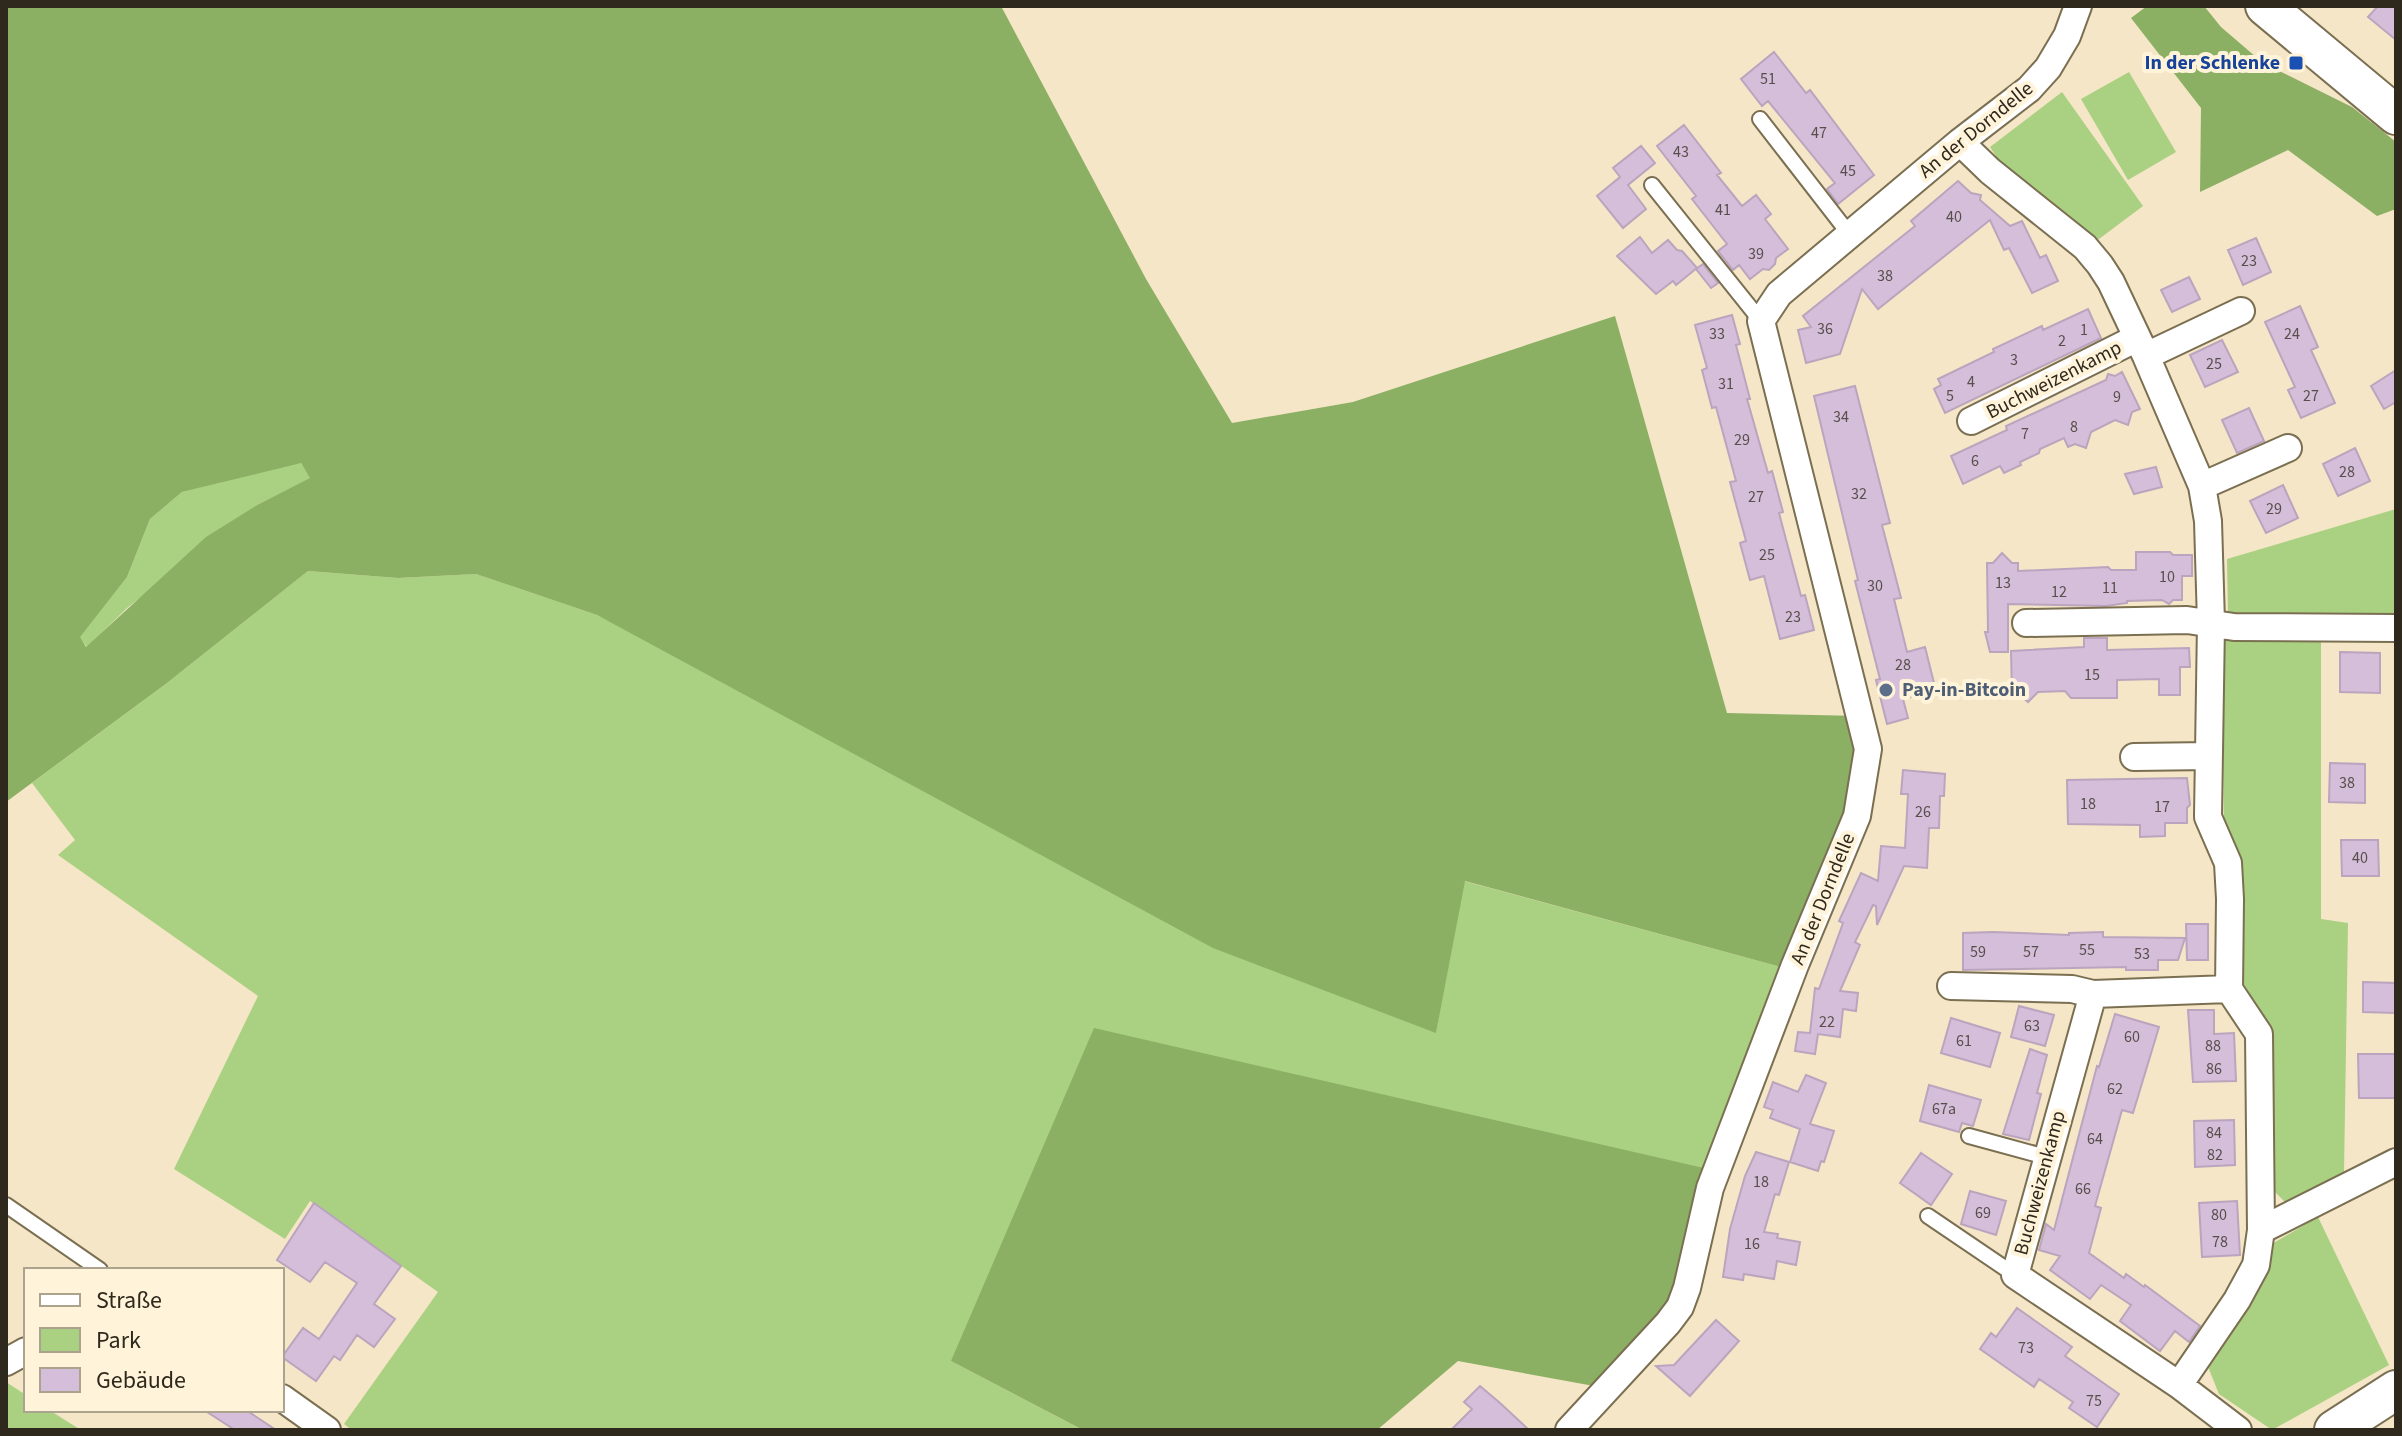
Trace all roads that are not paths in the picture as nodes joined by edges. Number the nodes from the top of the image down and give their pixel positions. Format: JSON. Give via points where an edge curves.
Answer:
{"nodes":[{"id":1,"x":2078,"y":6,"type":"edge"},
{"id":2,"x":2265,"y":6,"type":"edge"},
{"id":3,"x":2396,"y":115,"type":"edge"},
{"id":4,"x":1760,"y":119,"type":"dead end"},
{"id":5,"x":1960,"y":142,"type":"junction"},
{"id":6,"x":1652,"y":185,"type":"dead end"},
{"id":7,"x":1850,"y":235,"type":"junction"},
{"id":8,"x":2241,"y":311,"type":"dead end"},
{"id":9,"x":1761,"y":321,"type":"junction"},
{"id":10,"x":2142,"y":347,"type":"junction"},
{"id":11,"x":1971,"y":421,"type":"dead end"},
{"id":12,"x":2288,"y":448,"type":"dead end"},
{"id":13,"x":2202,"y":486,"type":"junction"},
{"id":14,"x":2026,"y":623,"type":"dead end"},
{"id":15,"x":2211,"y":623,"type":"junction"},
{"id":16,"x":2396,"y":628,"type":"edge"},
{"id":17,"x":2209,"y":756,"type":"junction"},
{"id":18,"x":2134,"y":757,"type":"dead end"},
{"id":19,"x":1951,"y":986,"type":"dead end"},
{"id":20,"x":2229,"y":989,"type":"junction"},
{"id":21,"x":2093,"y":994,"type":"junction"},
{"id":22,"x":1969,"y":1136,"type":"dead end"},
{"id":23,"x":2046,"y":1157,"type":"junction"},
{"id":24,"x":2396,"y":1162,"type":"edge"},
{"id":25,"x":6,"y":1205,"type":"edge"},
{"id":26,"x":1928,"y":1216,"type":"dead end"},
{"id":27,"x":2261,"y":1230,"type":"junction"},
{"id":28,"x":97,"y":1268,"type":"edge"},
{"id":29,"x":2015,"y":1275,"type":"junction"},
{"id":30,"x":24,"y":1352,"type":"edge"},
{"id":31,"x":6,"y":1362,"type":"edge"},
{"id":32,"x":2179,"y":1385,"type":"junction"},
{"id":33,"x":2396,"y":1390,"type":"edge"},
{"id":34,"x":284,"y":1399,"type":"edge"},
{"id":35,"x":327,"y":1430,"type":"edge"},
{"id":36,"x":1569,"y":1430,"type":"edge"},
{"id":37,"x":2238,"y":1430,"type":"edge"},
{"id":38,"x":2334,"y":1430,"type":"edge"}],
"edges":[{"from":1,"to":5,"type":"street","name":"An der Dorndelle","via":[[2048,68]]},
{"from":2,"to":3,"type":"street"},
{"from":4,"to":7,"type":"lane"},
{"from":5,"to":7,"type":"street","name":"An der Dorndelle"},
{"from":5,"to":10,"type":"street","name":"Buchweizenkamp","via":[[2085,247],[2111,282]]},
{"from":6,"to":9,"type":"lane","name":"An der Dorndelle"},
{"from":7,"to":9,"type":"street","name":"An der Dorndelle","via":[[1779,294]]},
{"from":8,"to":10,"type":"street","name":"Buchweizenkamp"},
{"from":9,"to":36,"type":"street","name":"An der Dorndelle","via":[[1868,749],[1857,816],[1710,1188],[1680,1307]]},
{"from":10,"to":11,"type":"street","name":"Buchweizenkamp"},
{"from":10,"to":13,"type":"street","name":"Buchweizenkamp"},
{"from":12,"to":13,"type":"street"},
{"from":13,"to":15,"type":"street","name":"Buchweizenkamp"},
{"from":14,"to":15,"type":"street"},
{"from":15,"to":16,"type":"street"},
{"from":15,"to":17,"type":"street","name":"Buchweizenkamp"},
{"from":17,"to":18,"type":"street"},
{"from":17,"to":20,"type":"street","name":"Buchweizenkamp","via":[[2208,817],[2228,863]]},
{"from":19,"to":21,"type":"street"},
{"from":20,"to":21,"type":"street"},
{"from":20,"to":27,"type":"street","via":[[2259,1034]]},
{"from":21,"to":23,"type":"street","name":"Buchweizenkamp"},
{"from":22,"to":23,"type":"lane"},
{"from":23,"to":29,"type":"street","name":"Buchweizenkamp"},
{"from":24,"to":27,"type":"street"},
{"from":25,"to":28,"type":"lane"},
{"from":26,"to":29,"type":"lane"},
{"from":27,"to":32,"type":"street","via":[[2256,1265]]},
{"from":29,"to":32,"type":"street","name":"Buchweizenkamp"},
{"from":30,"to":31,"type":"street"},
{"from":32,"to":37,"type":"street","name":"Buchweizenkamp"},
{"from":33,"to":38,"type":"street"},
{"from":34,"to":35,"type":"street"}]}
